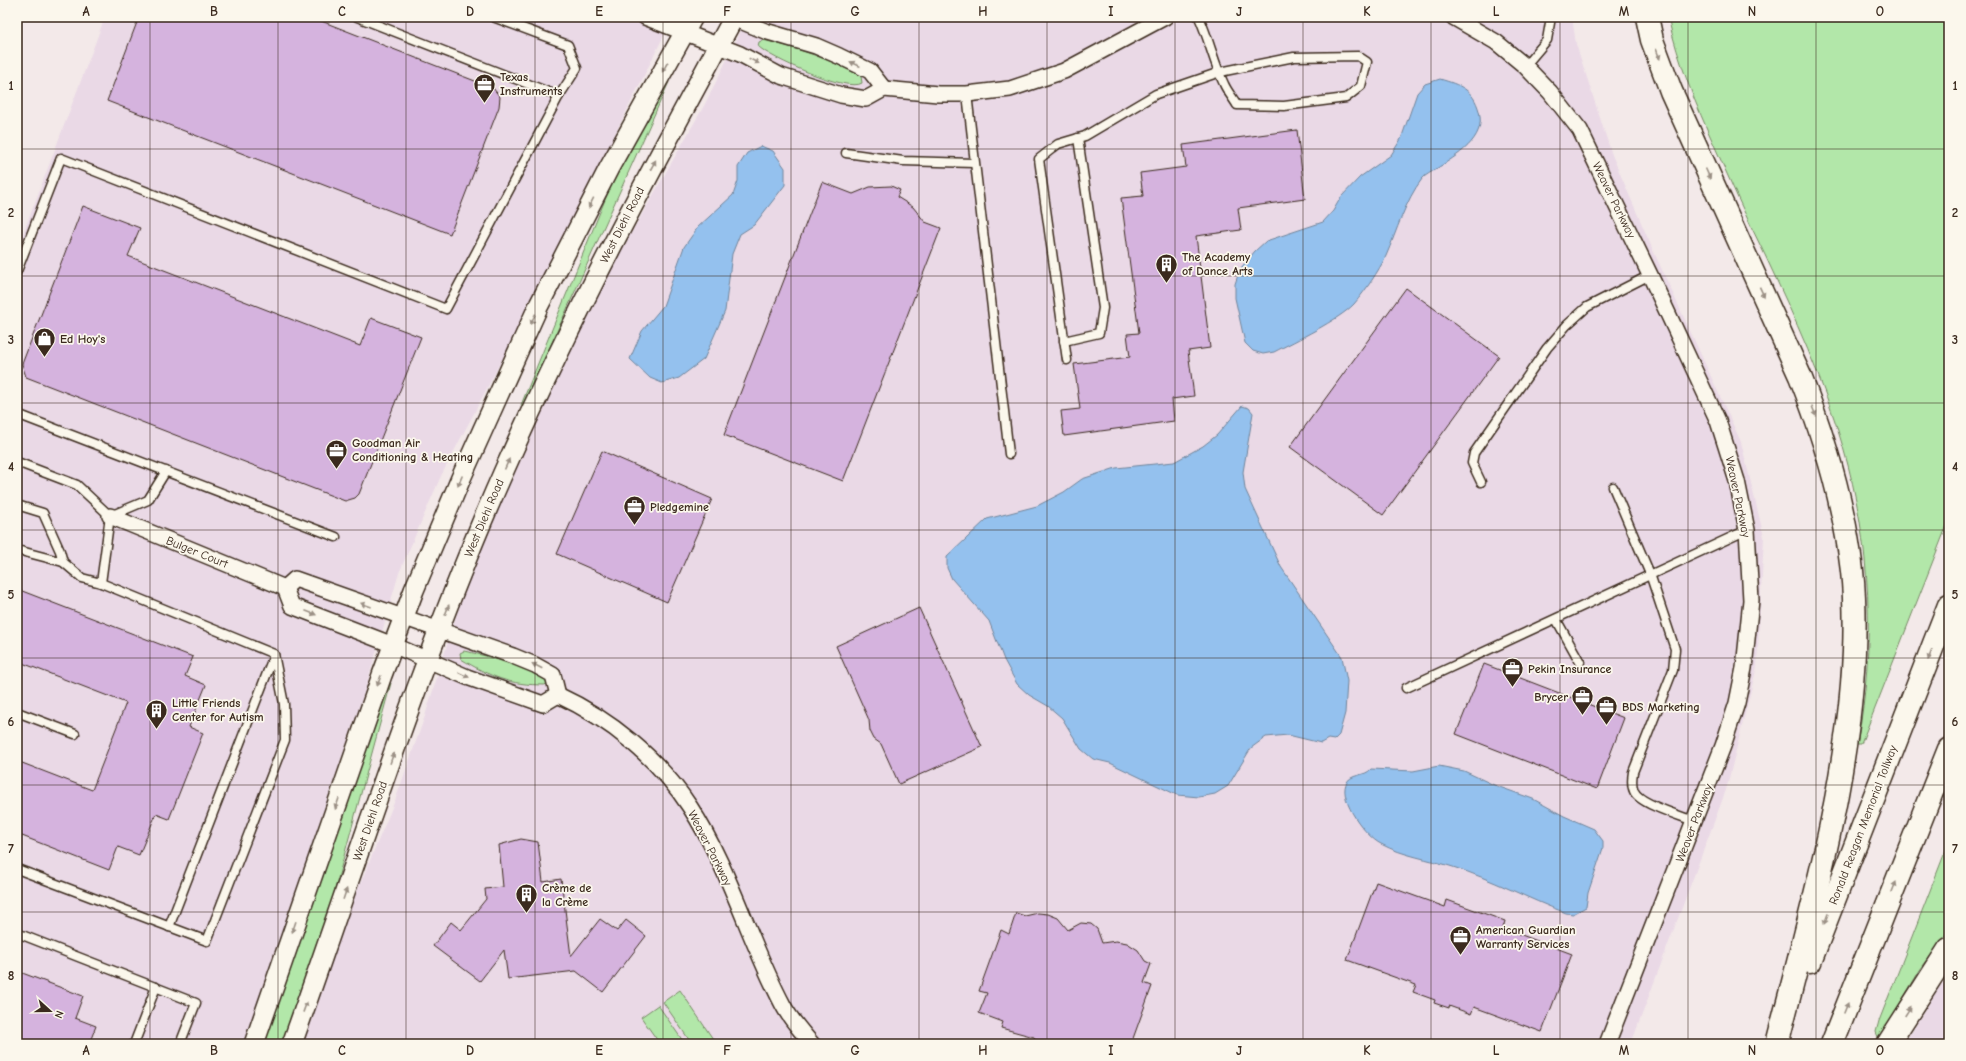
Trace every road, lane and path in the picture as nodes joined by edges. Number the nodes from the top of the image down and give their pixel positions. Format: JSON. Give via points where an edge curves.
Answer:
{"nodes":[{"id":1,"x":357,"y":17,"type":"edge"},
{"id":2,"x":493,"y":17,"type":"edge"},
{"id":3,"x":644,"y":17,"type":"edge"},
{"id":4,"x":733,"y":17,"type":"edge"},
{"id":5,"x":1165,"y":17,"type":"edge"},
{"id":6,"x":1199,"y":17,"type":"edge"},
{"id":7,"x":1453,"y":17,"type":"edge"},
{"id":8,"x":1551,"y":17,"type":"edge"},
{"id":9,"x":1647,"y":17,"type":"edge"},
{"id":10,"x":688,"y":25,"type":"edge"},
{"id":11,"x":718,"y":45,"type":"junction"},
{"id":12,"x":1526,"y":66,"type":"junction"},
{"id":13,"x":1220,"y":72,"type":"junction"},
{"id":14,"x":884,"y":89,"type":"junction"},
{"id":15,"x":967,"y":94,"type":"junction"},
{"id":16,"x":559,"y":96,"type":"junction"},
{"id":17,"x":1078,"y":138,"type":"junction"},
{"id":18,"x":846,"y":153,"type":"dead end"},
{"id":19,"x":974,"y":162,"type":"junction"},
{"id":20,"x":17,"y":271,"type":"edge"},
{"id":21,"x":1650,"y":275,"type":"junction"},
{"id":22,"x":1064,"y":341,"type":"junction"},
{"id":23,"x":1067,"y":360,"type":"dead end"},
{"id":24,"x":17,"y":414,"type":"edge"},
{"id":25,"x":1009,"y":454,"type":"dead end"},
{"id":26,"x":17,"y":462,"type":"edge"},
{"id":27,"x":166,"y":471,"type":"junction"},
{"id":28,"x":1481,"y":482,"type":"dead end"},
{"id":29,"x":1613,"y":487,"type":"dead end"},
{"id":30,"x":17,"y":505,"type":"edge"},
{"id":31,"x":110,"y":516,"type":"junction"},
{"id":32,"x":1747,"y":530,"type":"junction"},
{"id":33,"x":336,"y":537,"type":"dead end"},
{"id":34,"x":17,"y":550,"type":"edge"},
{"id":35,"x":63,"y":562,"type":"junction"},
{"id":36,"x":1650,"y":574,"type":"junction"},
{"id":37,"x":101,"y":584,"type":"junction"},
{"id":38,"x":285,"y":588,"type":"junction"},
{"id":39,"x":1949,"y":605,"type":"edge"},
{"id":40,"x":403,"y":618,"type":"junction"},
{"id":41,"x":1556,"y":619,"type":"junction"},
{"id":42,"x":439,"y":630,"type":"junction"},
{"id":43,"x":393,"y":645,"type":"junction"},
{"id":44,"x":274,"y":654,"type":"junction"},
{"id":45,"x":428,"y":659,"type":"junction"},
{"id":46,"x":1580,"y":662,"type":"dead end"},
{"id":47,"x":1406,"y":688,"type":"dead end"},
{"id":48,"x":558,"y":695,"type":"junction"},
{"id":49,"x":17,"y":712,"type":"edge"},
{"id":50,"x":76,"y":734,"type":"dead end"},
{"id":51,"x":1949,"y":749,"type":"edge"},
{"id":52,"x":1694,"y":822,"type":"junction"},
{"id":53,"x":17,"y":869,"type":"edge"},
{"id":54,"x":169,"y":927,"type":"junction"},
{"id":55,"x":17,"y":933,"type":"edge"},
{"id":56,"x":1949,"y":949,"type":"edge"},
{"id":57,"x":156,"y":987,"type":"junction"},
{"id":58,"x":134,"y":1044,"type":"edge"},
{"id":59,"x":180,"y":1044,"type":"edge"},
{"id":60,"x":254,"y":1044,"type":"edge"},
{"id":61,"x":292,"y":1044,"type":"edge"},
{"id":62,"x":812,"y":1044,"type":"edge"},
{"id":63,"x":1607,"y":1044,"type":"edge"},
{"id":64,"x":1777,"y":1044,"type":"edge"},
{"id":65,"x":1832,"y":1044,"type":"edge"},
{"id":66,"x":1888,"y":1044,"type":"edge"}],
"edges":[{"from":1,"to":16,"type":"lane"},
{"from":2,"to":16,"type":"lane","via":[[568,46],[577,68]]},
{"from":3,"to":10,"type":"street"},
{"from":4,"to":11,"type":"street","name":"West Diehl Road"},
{"from":14,"to":4,"type":"street","one_way":true,"via":[[870,71],[816,46],[765,31]]},
{"from":5,"to":15,"type":"street","via":[[1064,71],[1010,89]]},
{"from":6,"to":13,"type":"lane"},
{"from":7,"to":12,"type":"street","name":"Weaver Parkway","via":[[1496,42]]},
{"from":8,"to":12,"type":"lane","via":[[1547,40]]},
{"from":9,"to":64,"type":"highway","one_way":true,"via":[[1652,40],[1671,91],[1818,421],[1846,527],[1852,573],[1855,630],[1842,768],[1821,867]]},
{"from":10,"to":11,"type":"street"},
{"from":10,"to":40,"type":"street","one_way":true,"via":[[608,168],[538,307],[461,478]]},
{"from":11,"to":14,"type":"street","one_way":true,"via":[[781,76],[840,95],[866,99]]},
{"from":42,"to":11,"type":"street","name":"West Diehl Road","one_way":true,"via":[[507,465],[545,381],[642,185]]},
{"from":12,"to":21,"type":"street","name":"Weaver Parkway","via":[[1580,130]]},
{"from":13,"to":13,"type":"lane","via":[[1237,105],[1284,106],[1346,98],[1361,86],[1366,62],[1358,56],[1294,58]]},
{"from":13,"to":17,"type":"lane","via":[[1156,94]]},
{"from":14,"to":15,"type":"street"},
{"from":15,"to":19,"type":"lane"},
{"from":16,"to":20,"type":"lane","via":[[446,309],[61,158]]},
{"from":17,"to":22,"type":"lane","via":[[1058,144],[1039,159]]},
{"from":17,"to":22,"type":"lane","via":[[1103,308],[1099,333]]},
{"from":18,"to":19,"type":"lane","via":[[903,161]]},
{"from":19,"to":25,"type":"lane"},
{"from":21,"to":28,"type":"lane","via":[[1587,306],[1547,348],[1474,453],[1472,463]]},
{"from":21,"to":32,"type":"street","name":"Weaver Parkway","via":[[1718,421],[1737,481]]},
{"from":22,"to":23,"type":"lane"},
{"from":24,"to":27,"type":"lane"},
{"from":26,"to":31,"type":"lane","via":[[77,485]]},
{"from":27,"to":31,"type":"lane","via":[[148,500]]},
{"from":27,"to":33,"type":"lane"},
{"from":29,"to":36,"type":"lane"},
{"from":30,"to":35,"type":"lane","via":[[43,513]]},
{"from":31,"to":37,"type":"lane"},
{"from":31,"to":38,"type":"street","name":"Bulger Court"},
{"from":32,"to":36,"type":"lane"},
{"from":32,"to":52,"type":"street","name":"Weaver Parkway","via":[[1751,600],[1744,668],[1737,703]]},
{"from":34,"to":35,"type":"lane"},
{"from":35,"to":37,"type":"lane","via":[[82,578]]},
{"from":36,"to":41,"type":"lane"},
{"from":36,"to":52,"type":"lane","via":[[1675,649],[1675,658],[1673,670],[1633,772],[1632,781],[1634,792],[1644,801]]},
{"from":37,"to":44,"type":"lane"},
{"from":40,"to":38,"type":"street","one_way":true,"via":[[295,579]]},
{"from":38,"to":43,"type":"street","one_way":true,"via":[[292,606]]},
{"from":39,"to":64,"type":"highway","name":"Ronald Reagan Memorial Tollway","one_way":true},
{"from":40,"to":42,"type":"street"},
{"from":40,"to":43,"type":"street"},
{"from":41,"to":46,"type":"lane"},
{"from":41,"to":47,"type":"lane"},
{"from":42,"to":45,"type":"street","name":"West Diehl Road"},
{"from":48,"to":42,"type":"street","one_way":true,"via":[[553,675],[535,665]]},
{"from":43,"to":45,"type":"street"},
{"from":43,"to":60,"type":"street","one_way":true},
{"from":44,"to":54,"type":"lane"},
{"from":44,"to":54,"type":"lane","via":[[284,704],[285,740],[207,941]]},
{"from":45,"to":48,"type":"street","one_way":true,"via":[[467,677],[543,704]]},
{"from":61,"to":45,"type":"street","name":"West Diehl Road","one_way":true},
{"from":48,"to":62,"type":"street","name":"Weaver Parkway","via":[[583,707],[619,732],[656,765],[690,807],[712,847],[784,1006]]},
{"from":49,"to":50,"type":"lane"},
{"from":65,"to":51,"type":"highway","one_way":true},
{"from":52,"to":63,"type":"street","name":"Weaver Parkway"},
{"from":53,"to":54,"type":"lane"},
{"from":55,"to":57,"type":"lane"},
{"from":66,"to":56,"type":"highway","one_way":true},
{"from":57,"to":58,"type":"lane"},
{"from":57,"to":59,"type":"lane","via":[[196,1003]]}]}
